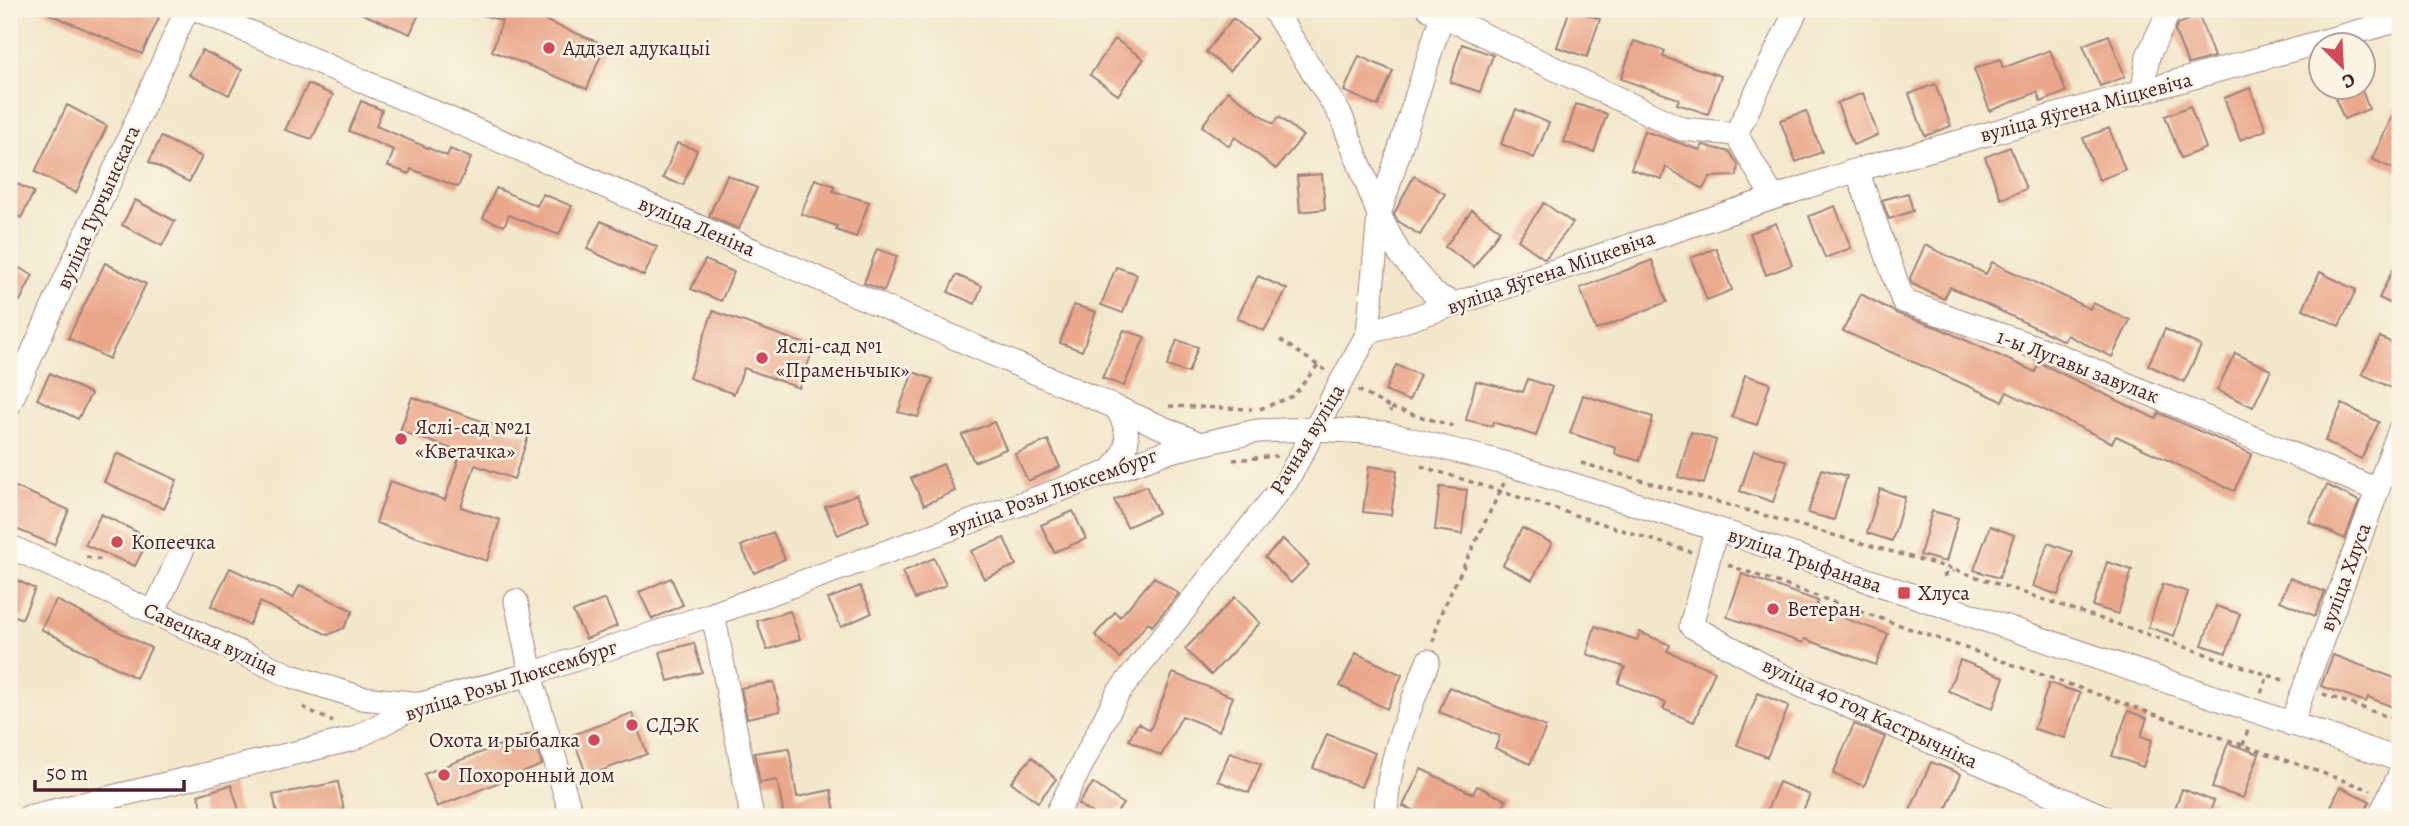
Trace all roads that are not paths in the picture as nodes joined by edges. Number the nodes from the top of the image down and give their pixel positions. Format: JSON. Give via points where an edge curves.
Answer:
{"nodes":[{"id":1,"x":187,"y":9,"type":"edge"},
{"id":2,"x":196,"y":9,"type":"edge"},
{"id":3,"x":1273,"y":9,"type":"edge"},
{"id":4,"x":1797,"y":9,"type":"edge"},
{"id":5,"x":2170,"y":9,"type":"edge"},
{"id":6,"x":1438,"y":11,"type":"edge"},
{"id":7,"x":2400,"y":20,"type":"edge"},
{"id":8,"x":2144,"y":91,"type":"junction"},
{"id":9,"x":1736,"y":134,"type":"junction"},
{"id":10,"x":1857,"y":170,"type":"junction"},
{"id":11,"x":1772,"y":196,"type":"junction"},
{"id":12,"x":1380,"y":215,"type":"junction"},
{"id":13,"x":1457,"y":304,"type":"junction"},
{"id":14,"x":1368,"y":333,"type":"junction"},
{"id":15,"x":9,"y":405,"type":"edge"},
{"id":16,"x":1117,"y":408,"type":"junction"},
{"id":17,"x":1315,"y":429,"type":"junction"},
{"id":18,"x":2400,"y":429,"type":"edge"},
{"id":19,"x":1198,"y":443,"type":"junction"},
{"id":20,"x":1111,"y":471,"type":"junction"},
{"id":21,"x":2377,"y":490,"type":"junction"},
{"id":22,"x":1716,"y":529,"type":"junction"},
{"id":23,"x":9,"y":545,"type":"edge"},
{"id":24,"x":182,"y":551,"type":"dead end"},
{"id":25,"x":516,"y":601,"type":"dead end"},
{"id":26,"x":153,"y":612,"type":"junction"},
{"id":27,"x":710,"y":615,"type":"junction"},
{"id":28,"x":1428,"y":661,"type":"road end"},
{"id":29,"x":531,"y":674,"type":"junction"},
{"id":30,"x":421,"y":704,"type":"junction"},
{"id":31,"x":2291,"y":724,"type":"junction"},
{"id":32,"x":2400,"y":760,"type":"edge"},
{"id":33,"x":2400,"y":774,"type":"edge"},
{"id":34,"x":29,"y":817,"type":"edge"},
{"id":35,"x":572,"y":817,"type":"edge"},
{"id":36,"x":752,"y":817,"type":"edge"},
{"id":37,"x":1055,"y":817,"type":"edge"},
{"id":38,"x":1387,"y":817,"type":"edge"},
{"id":39,"x":2104,"y":817,"type":"edge"},
{"id":40,"x":2379,"y":817,"type":"edge"}],
"edges":[{"from":1,"to":15,"type":"street","name":"вуліца Турчынскага"},
{"from":2,"to":16,"type":"street","name":"вуліца Леніна"},
{"from":3,"to":12,"type":"street","via":[[1341,116]]},
{"from":4,"to":9,"type":"street"},
{"from":5,"to":8,"type":"street","via":[[2148,56]]},
{"from":6,"to":9,"type":"street","via":[[1682,129]]},
{"from":6,"to":12,"type":"street","name":"Рачная вуліца"},
{"from":7,"to":8,"type":"street","name":"вуліца Яўгена Міцкевіча"},
{"from":8,"to":10,"type":"street","name":"вуліца Яўгена Міцкевіча"},
{"from":9,"to":11,"type":"street"},
{"from":10,"to":11,"type":"street","name":"вуліца Яўгена Міцкевіча"},
{"from":10,"to":21,"type":"street","name":"1-ы Лугавы завулак","via":[[1903,301],[2053,353]]},
{"from":11,"to":13,"type":"street","name":"вуліца Яўгена Міцкевіча"},
{"from":12,"to":13,"type":"street","via":[[1399,253],[1434,294]]},
{"from":12,"to":14,"type":"street","name":"Рачная вуліца"},
{"from":13,"to":14,"type":"street","name":"вуліца Яўгена Міцкевіча"},
{"from":14,"to":17,"type":"street","name":"Рачная вуліца"},
{"from":16,"to":19,"type":"street","name":"вуліца Леніна"},
{"from":16,"to":20,"type":"street","via":[[1129,444]]},
{"from":17,"to":19,"type":"street","name":"вуліца Трыфанава","via":[[1257,431]]},
{"from":17,"to":22,"type":"street","name":"вуліца Трыфанава","via":[[1385,433],[1512,466]]},
{"from":17,"to":37,"type":"street","name":"Рачная вуліца","via":[[1286,482],[1118,694]]},
{"from":18,"to":21,"type":"street","name":"вуліца Хлуса"},
{"from":19,"to":20,"type":"street","name":"вуліца Розы Люксембург"},
{"from":20,"to":27,"type":"street","name":"вуліца Розы Люксембург"},
{"from":21,"to":31,"type":"street","name":"вуліца Хлуса"},
{"from":22,"to":31,"type":"street","name":"вуліца Трыфанава"},
{"from":22,"to":39,"type":"street","name":"вуліца 40 год Кастрычніка","via":[[1691,626],[1800,685]]},
{"from":23,"to":26,"type":"street","name":"Савецкая вуліца"},
{"from":24,"to":26,"type":"street"},
{"from":25,"to":29,"type":"street"},
{"from":26,"to":30,"type":"street","name":"Савецкая вуліца","via":[[291,676],[362,698]]},
{"from":27,"to":29,"type":"street","name":"вуліца Розы Люксембург"},
{"from":27,"to":36,"type":"street"},
{"from":28,"to":38,"type":"street","via":[[1386,789]]},
{"from":29,"to":30,"type":"street","name":"вуліца Розы Люксембург"},
{"from":29,"to":35,"type":"street"},
{"from":30,"to":34,"type":"street","name":"вуліца Розы Люксембург","via":[[353,739]]},
{"from":31,"to":32,"type":"street","name":"вуліца Трыфанава"},
{"from":33,"to":40,"type":"street"}]}
